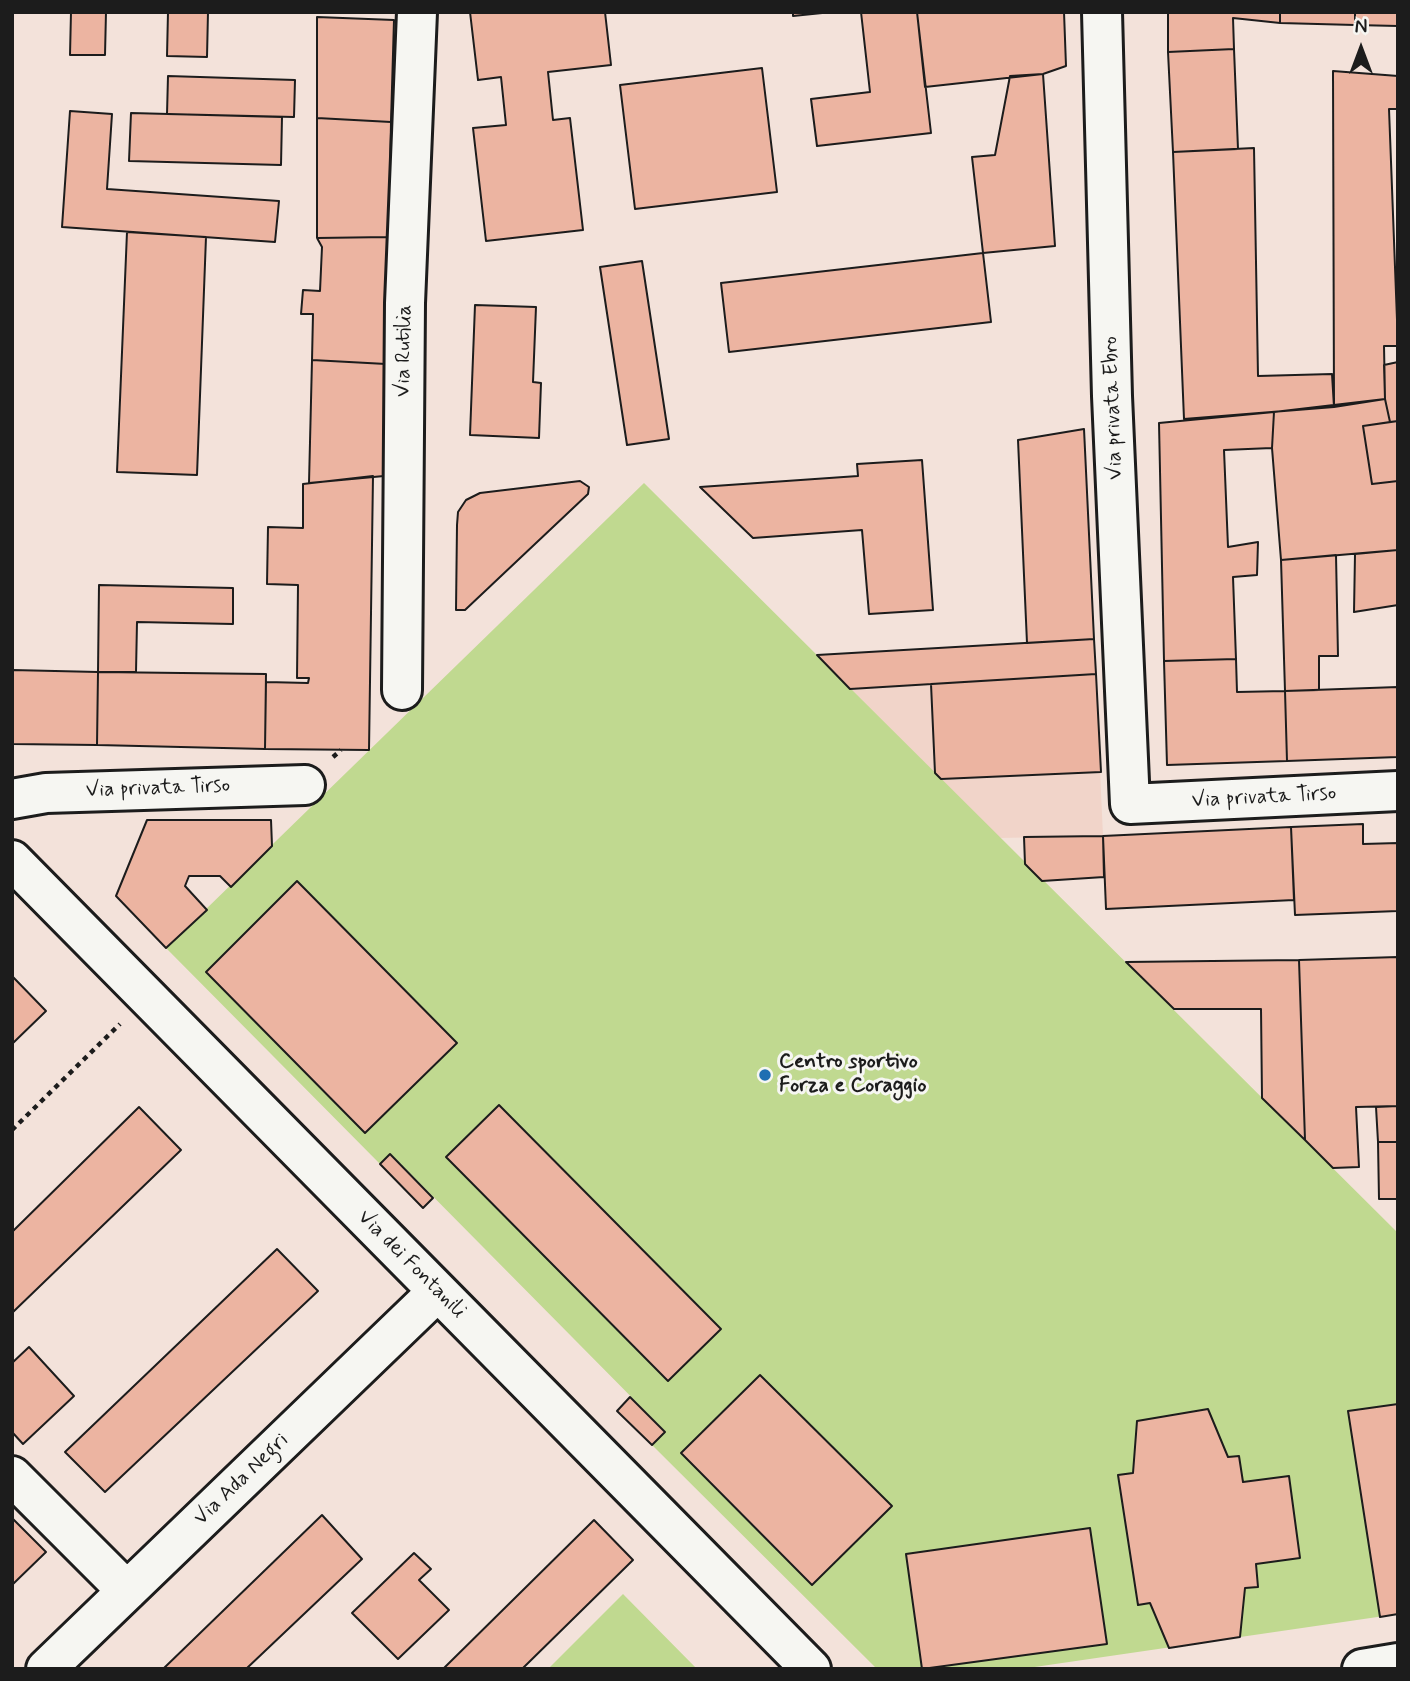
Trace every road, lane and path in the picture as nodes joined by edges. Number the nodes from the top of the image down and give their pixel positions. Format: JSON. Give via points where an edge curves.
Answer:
{"nodes":[{"id":1,"x":417,"y":12,"type":"edge"},
{"id":2,"x":1102,"y":12,"type":"edge"},
{"id":3,"x":402,"y":690,"type":"dead end"},
{"id":4,"x":305,"y":785,"type":"dead end"},
{"id":5,"x":1398,"y":792,"type":"edge"},
{"id":6,"x":12,"y":799,"type":"edge"},
{"id":7,"x":1130,"y":804,"type":"joint"},
{"id":8,"x":12,"y":860,"type":"edge"},
{"id":9,"x":121,"y":1024,"type":"dead end"},
{"id":10,"x":12,"y":1130,"type":"edge"},
{"id":11,"x":437,"y":1292,"type":"junction"},
{"id":12,"x":12,"y":1476,"type":"edge"},
{"id":13,"x":127,"y":1591,"type":"junction"},
{"id":14,"x":1398,"y":1663,"type":"edge"},
{"id":15,"x":46,"y":1669,"type":"edge"},
{"id":16,"x":811,"y":1669,"type":"edge"},
{"id":17,"x":1362,"y":1669,"type":"edge"}],
"edges":[{"from":1,"to":3,"type":"street","name":"Via Rutilia","via":[[405,303]]},
{"from":2,"to":7,"type":"street","name":"Via privata Ebro","via":[[1112,397]]},
{"from":4,"to":6,"type":"street","name":"Via privata Tirso","via":[[46,793]]},
{"from":5,"to":7,"type":"street","name":"Via privata Tirso"},
{"from":8,"to":11,"type":"street","name":"Via dei Fontanili"},
{"from":9,"to":10,"type":"path"},
{"from":11,"to":13,"type":"street","name":"Via Ada Negri"},
{"from":11,"to":16,"type":"street","name":"Via dei Fontanili"},
{"from":12,"to":13,"type":"street"},
{"from":13,"to":15,"type":"street","name":"Via Ada Negri"},
{"from":14,"to":17,"type":"street"}]}
